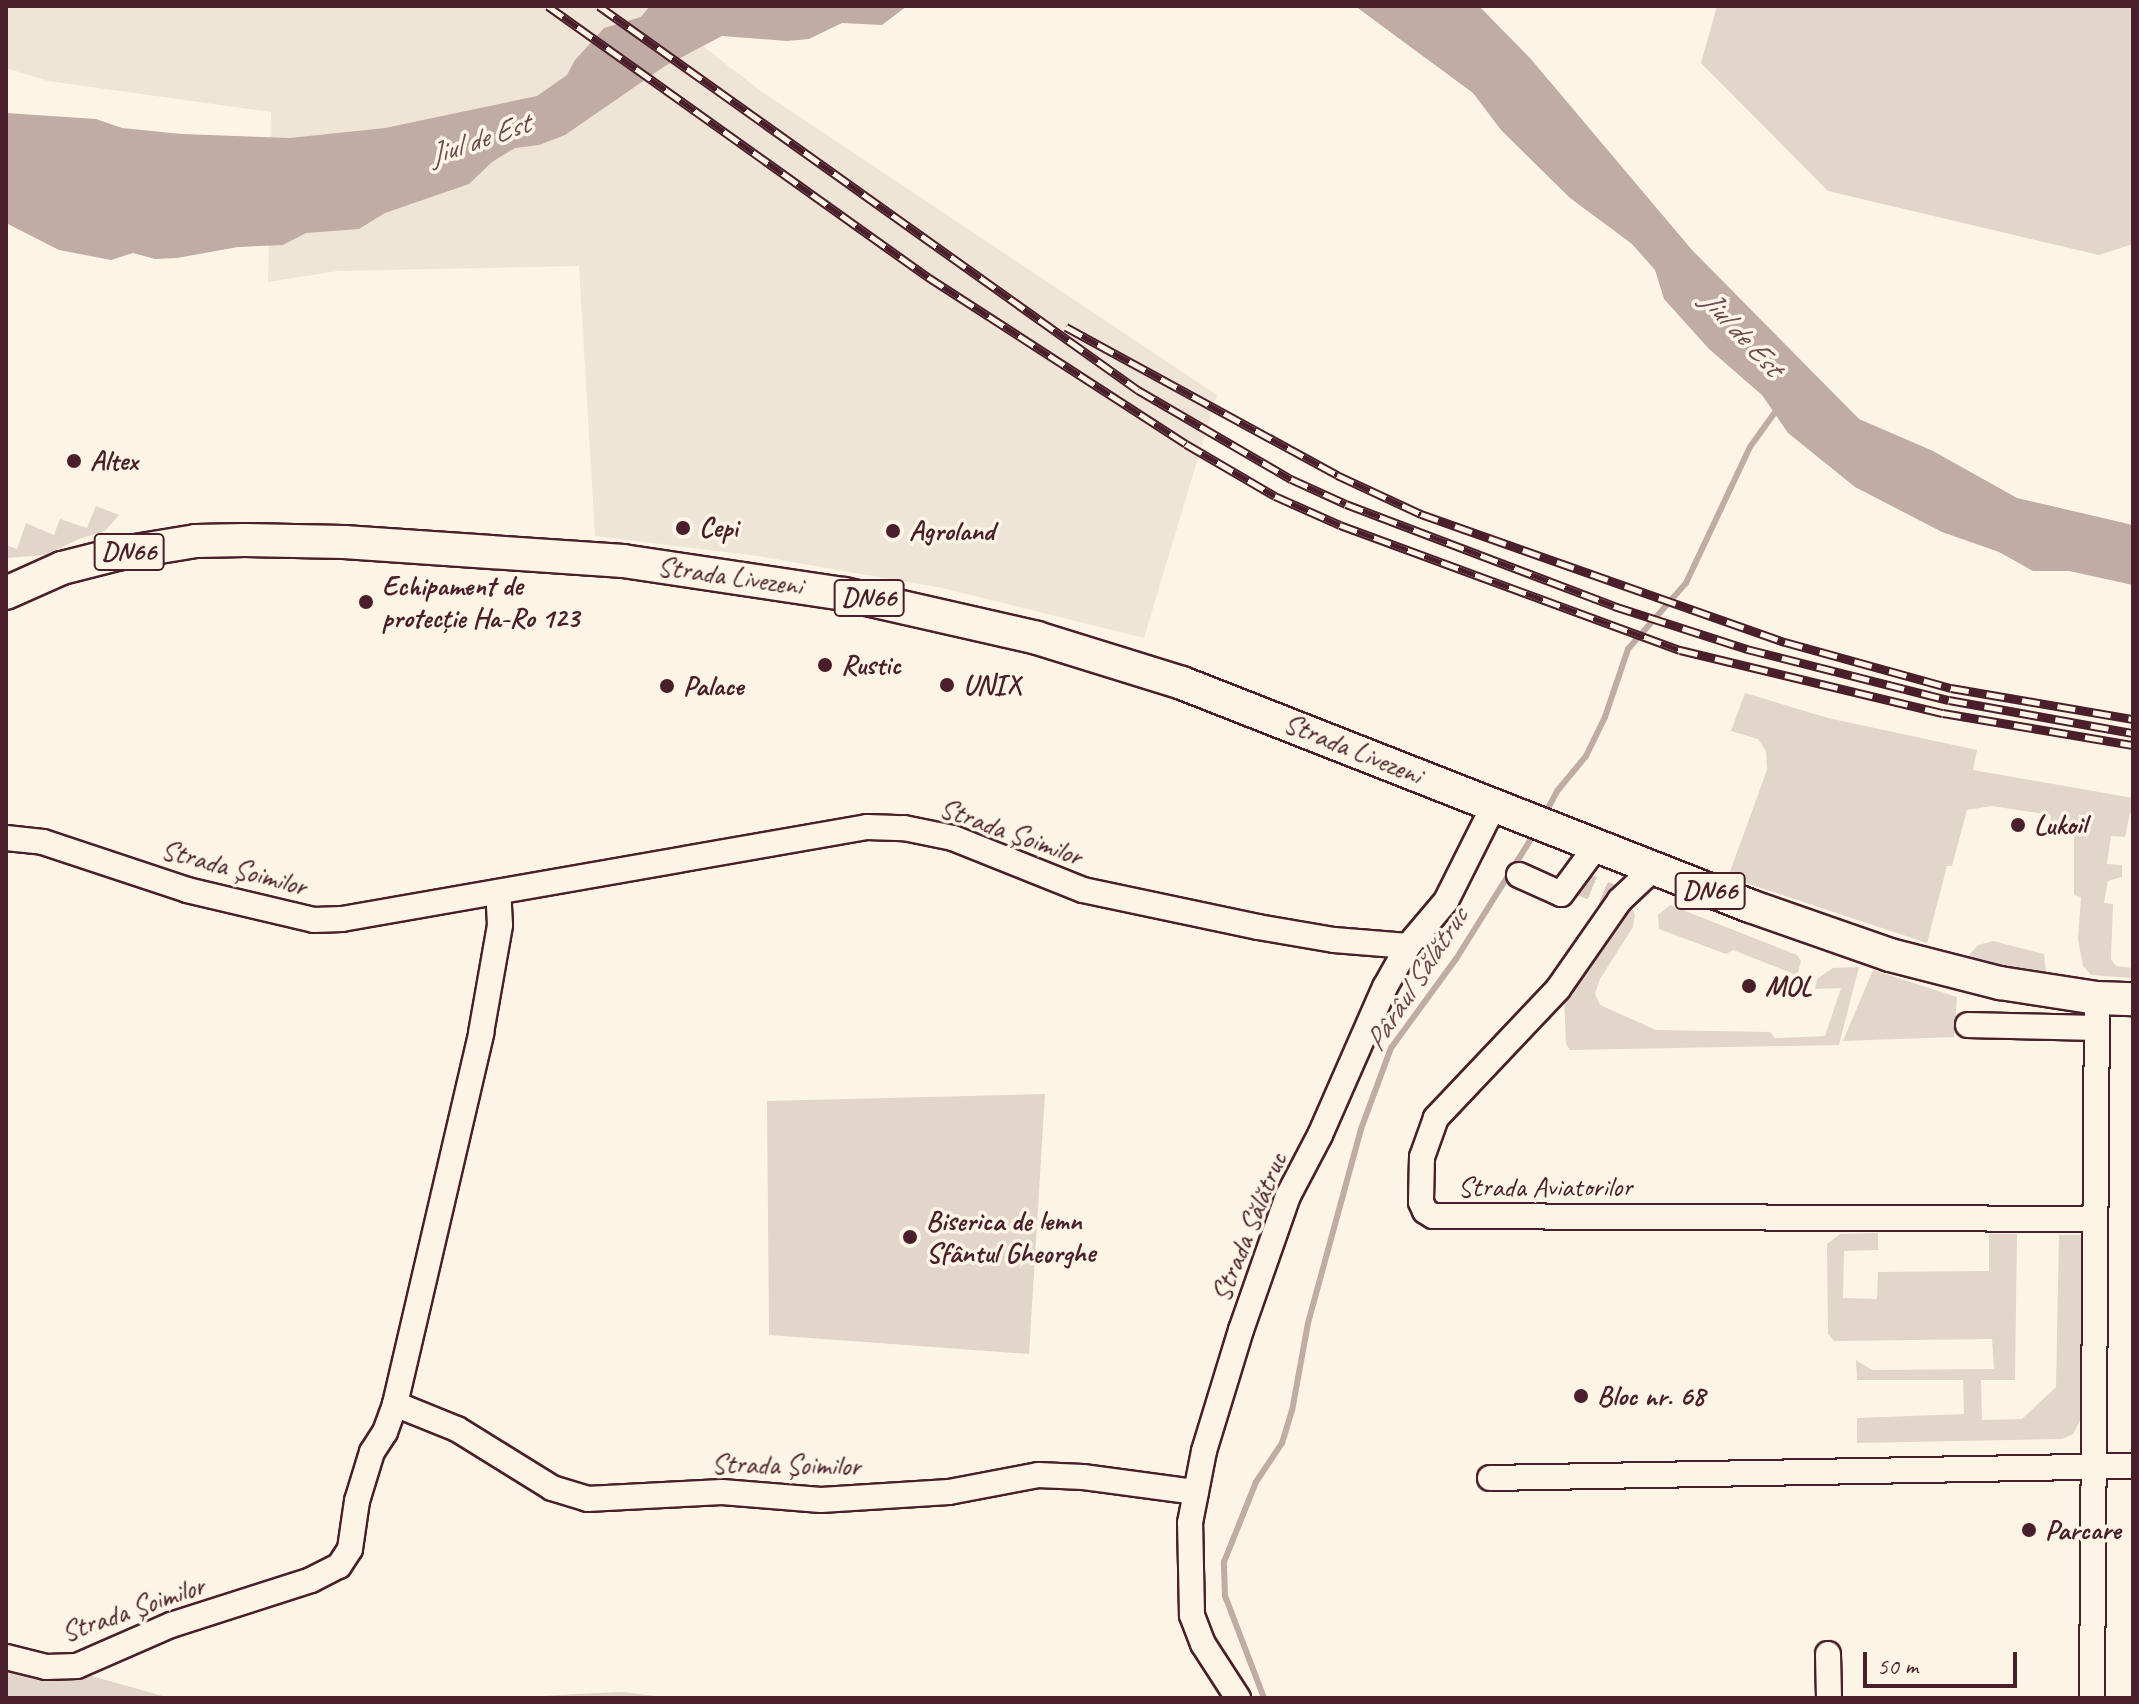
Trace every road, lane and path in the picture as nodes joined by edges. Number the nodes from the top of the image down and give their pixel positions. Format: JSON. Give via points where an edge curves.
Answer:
{"nodes":[{"id":1,"x":62,"y":568,"type":"junction"},
{"id":2,"x":6,"y":570,"type":"edge"},
{"id":3,"x":6,"y":593,"type":"edge"},
{"id":4,"x":1502,"y":808,"type":"junction"},
{"id":5,"x":6,"y":838,"type":"edge"},
{"id":6,"x":1589,"y":841,"type":"junction"},
{"id":7,"x":1654,"y":868,"type":"junction"},
{"id":8,"x":1519,"y":875,"type":"dead end"},
{"id":9,"x":498,"y":892,"type":"junction"},
{"id":10,"x":1408,"y":946,"type":"junction"},
{"id":11,"x":2133,"y":999,"type":"edge"},
{"id":12,"x":2097,"y":1013,"type":"junction"},
{"id":13,"x":1968,"y":1025,"type":"dead end"},
{"id":14,"x":2094,"y":1219,"type":"junction"},
{"id":15,"x":395,"y":1404,"type":"junction"},
{"id":16,"x":2133,"y":1466,"type":"edge"},
{"id":17,"x":2093,"y":1467,"type":"junction"},
{"id":18,"x":1490,"y":1478,"type":"dead end"},
{"id":19,"x":1196,"y":1492,"type":"junction"},
{"id":20,"x":1828,"y":1654,"type":"dead end"},
{"id":21,"x":6,"y":1657,"type":"edge"},
{"id":22,"x":1238,"y":1698,"type":"edge"},
{"id":23,"x":1829,"y":1698,"type":"edge"},
{"id":24,"x":2092,"y":1698,"type":"edge"}],
"edges":[{"from":1,"to":2,"type":"main road","name":"Strada Livezeni","number":"DN66"},
{"from":1,"to":3,"type":"main road","name":"Strada Livezeni"},
{"from":1,"to":4,"type":"main road","name":"Strada Livezeni","number":"DN66","via":[[196,541],[333,541],[623,561],[830,591],[964,619],[1104,657]]},
{"from":4,"to":6,"type":"main road","number":"DN66"},
{"from":4,"to":10,"type":"street","name":"Strada Sălătruc","via":[[1446,901]]},
{"from":5,"to":9,"type":"street","name":"Strada Șoimilor","via":[[43,842],[187,890],[314,920]]},
{"from":6,"to":7,"type":"main road","number":"DN66"},
{"from":6,"to":8,"type":"street","via":[[1561,894]]},
{"from":7,"to":12,"type":"main road","number":"DN66","via":[[1843,940]]},
{"from":7,"to":14,"type":"street","name":"Strada Aviatorilor","via":[[1620,900],[1558,989],[1436,1118],[1422,1157],[1425,1211],[1433,1216]]},
{"from":9,"to":10,"type":"street","name":"Strada Șoimilor","via":[[867,827],[904,828],[953,838],[1083,890],[1288,932]]},
{"from":9,"to":15,"type":"street","name":"Strada Șoimilor","via":[[500,925],[481,1033]]},
{"from":10,"to":19,"type":"street","name":"Strada Sălătruc","via":[[1288,1196],[1241,1330]]},
{"from":11,"to":12,"type":"main road","number":"DN66"},
{"from":12,"to":13,"type":"street"},
{"from":12,"to":14,"type":"street"},
{"from":14,"to":17,"type":"street"},
{"from":15,"to":19,"type":"street","name":"Strada Șoimilor","via":[[457,1429],[552,1488],[587,1499],[722,1492],[821,1500],[949,1492],[1038,1475]]},
{"from":15,"to":21,"type":"street","name":"Strada Șoimilor","via":[[372,1452],[350,1549],[339,1566],[171,1625],[77,1666],[46,1667]]},
{"from":16,"to":17,"type":"street"},
{"from":17,"to":18,"type":"street"},
{"from":17,"to":24,"type":"street"},
{"from":19,"to":22,"type":"street","name":"Strada Sălătruc","via":[[1189,1560],[1192,1615],[1203,1644]]},
{"from":20,"to":23,"type":"street"}]}
